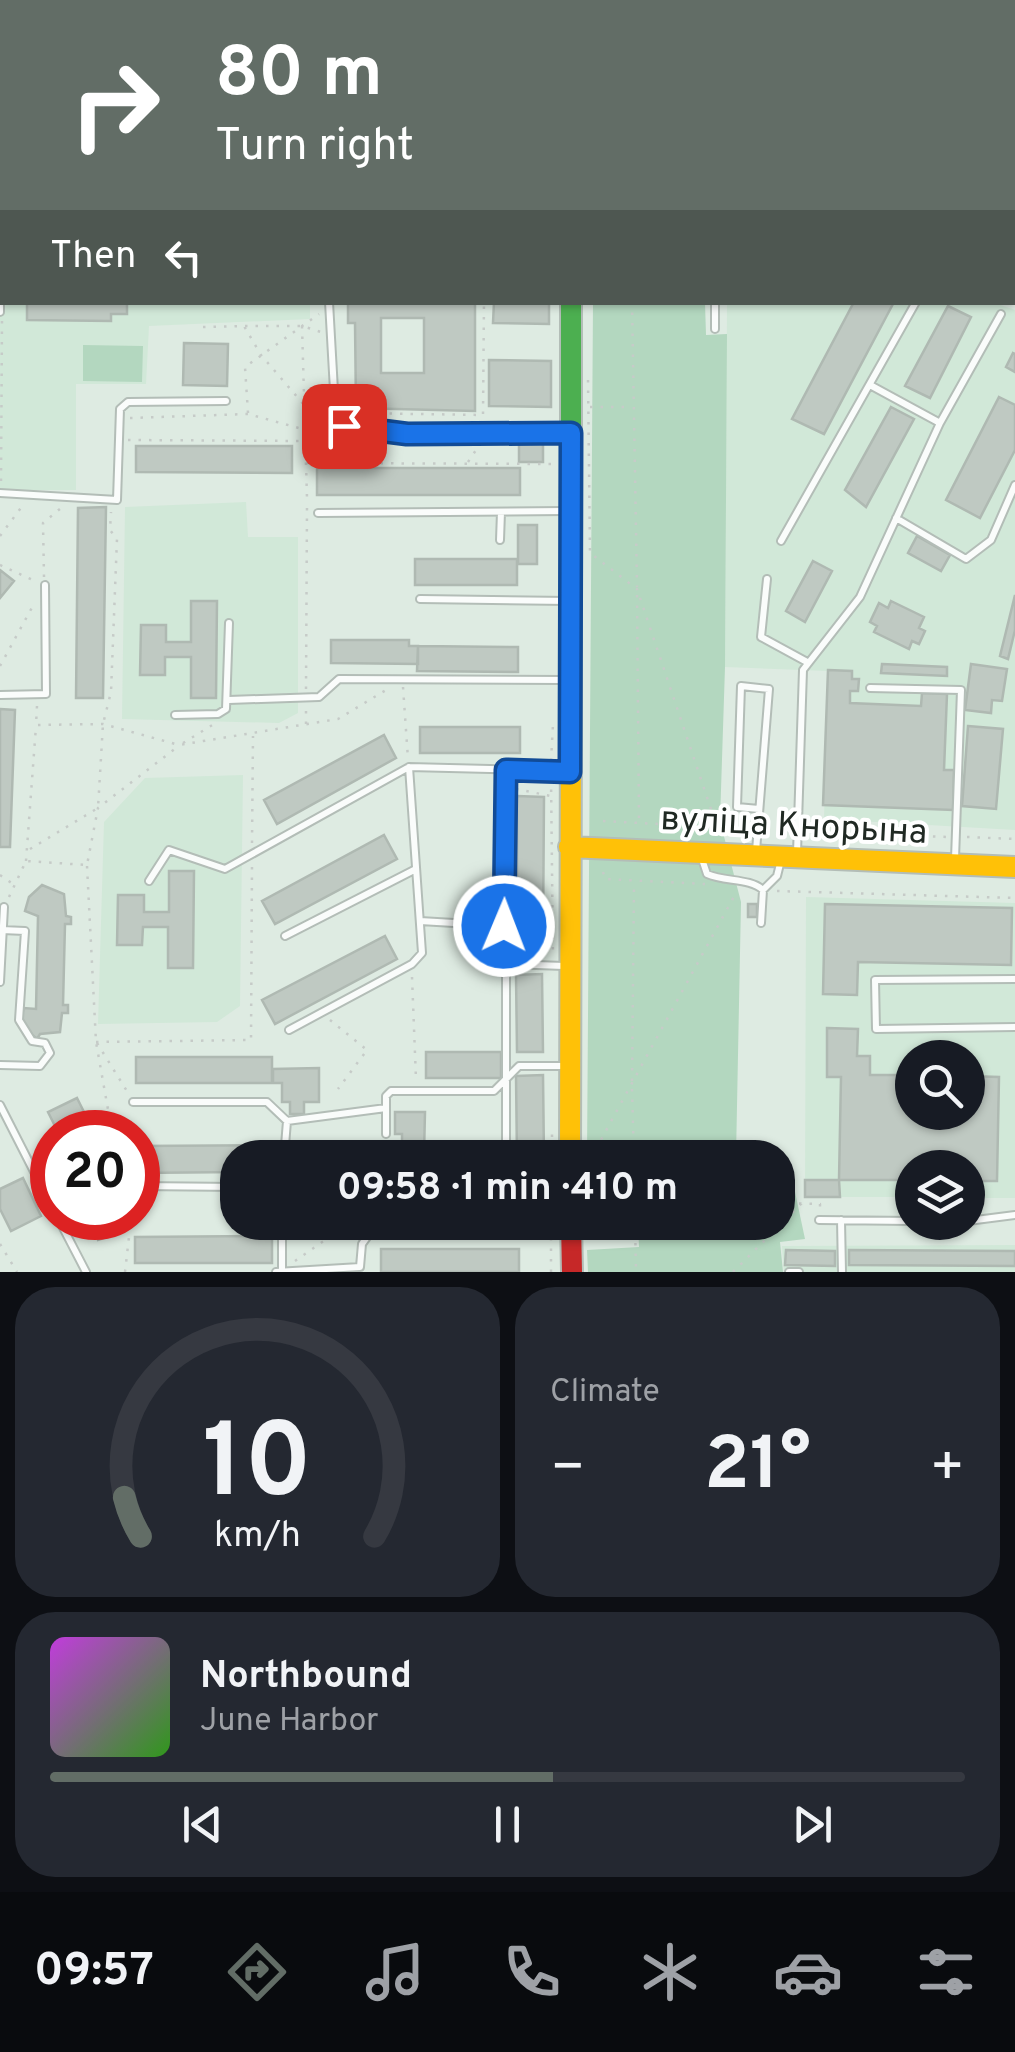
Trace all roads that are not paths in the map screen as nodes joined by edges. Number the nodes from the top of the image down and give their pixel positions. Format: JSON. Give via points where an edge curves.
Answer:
{"nodes":[{"id":1,"x":329,"y":305,"type":"edge"},
{"id":2,"x":571,"y":305,"type":"edge"},
{"id":3,"x":715,"y":305,"type":"edge"},
{"id":4,"x":914,"y":305,"type":"edge"},
{"id":5,"x":1001,"y":314,"type":"dead end"},
{"id":6,"x":716,"y":328,"type":"dead end"},
{"id":7,"x":870,"y":385,"type":"junction"},
{"id":8,"x":226,"y":401,"type":"road end"},
{"id":9,"x":940,"y":423,"type":"junction"},
{"id":10,"x":571,"y":433,"type":"junction"},
{"id":11,"x":1015,"y":485,"type":"edge"},
{"id":12,"x":0,"y":493,"type":"edge"},
{"id":13,"x":571,"y":511,"type":"junction"},
{"id":14,"x":501,"y":512,"type":"junction"},
{"id":15,"x":318,"y":513,"type":"dead end"},
{"id":16,"x":896,"y":518,"type":"junction"},
{"id":17,"x":500,"y":540,"type":"dead end"},
{"id":18,"x":782,"y":541,"type":"dead end"},
{"id":19,"x":767,"y":579,"type":"dead end"},
{"id":20,"x":44,"y":585,"type":"road end"},
{"id":21,"x":420,"y":599,"type":"dead end"},
{"id":22,"x":571,"y":601,"type":"junction"},
{"id":23,"x":229,"y":623,"type":"dead end"},
{"id":24,"x":807,"y":662,"type":"junction"},
{"id":25,"x":571,"y":680,"type":"junction"},
{"id":26,"x":870,"y":688,"type":"dead end"},
{"id":27,"x":0,"y":695,"type":"edge"},
{"id":28,"x":229,"y":700,"type":"junction"},
{"id":29,"x":175,"y":715,"type":"dead end"},
{"id":30,"x":408,"y":767,"type":"junction"},
{"id":31,"x":506,"y":770,"type":"junction"},
{"id":32,"x":570,"y":772,"type":"junction"},
{"id":33,"x":759,"y":809,"type":"junction"},
{"id":34,"x":569,"y":847,"type":"junction"},
{"id":35,"x":700,"y":852,"type":"junction"},
{"id":36,"x":755,"y":857,"type":"junction"},
{"id":37,"x":789,"y":859,"type":"junction"},
{"id":38,"x":955,"y":865,"type":"junction"},
{"id":39,"x":1015,"y":867,"type":"edge"},
{"id":40,"x":416,"y":869,"type":"junction"},
{"id":41,"x":149,"y":881,"type":"dead end"},
{"id":42,"x":763,"y":890,"type":"junction"},
{"id":43,"x":4,"y":907,"type":"road end"},
{"id":44,"x":420,"y":921,"type":"junction"},
{"id":45,"x":761,"y":922,"type":"dead end"},
{"id":46,"x":504,"y":926,"type":"junction"},
{"id":47,"x":2,"y":930,"type":"junction"},
{"id":48,"x":286,"y":936,"type":"dead end"},
{"id":49,"x":506,"y":964,"type":"junction"},
{"id":50,"x":570,"y":966,"type":"junction"},
{"id":51,"x":1015,"y":980,"type":"edge"},
{"id":52,"x":0,"y":982,"type":"edge"},
{"id":53,"x":1015,"y":1027,"type":"edge"},
{"id":54,"x":289,"y":1030,"type":"dead end"},
{"id":55,"x":0,"y":1066,"type":"edge"},
{"id":56,"x":570,"y":1067,"type":"junction"},
{"id":57,"x":506,"y":1079,"type":"junction"},
{"id":58,"x":133,"y":1102,"type":"road end"},
{"id":59,"x":0,"y":1105,"type":"edge"},
{"id":60,"x":386,"y":1108,"type":"junction"},
{"id":61,"x":286,"y":1121,"type":"junction"},
{"id":62,"x":386,"y":1134,"type":"road end"},
{"id":63,"x":285,"y":1140,"type":"edge"},
{"id":64,"x":506,"y":1140,"type":"edge"},
{"id":65,"x":570,"y":1140,"type":"edge"},
{"id":66,"x":30,"y":1164,"type":"edge"},
{"id":67,"x":160,"y":1186,"type":"edge"},
{"id":68,"x":220,"y":1187,"type":"edge"},
{"id":69,"x":1015,"y":1216,"type":"edge"},
{"id":70,"x":985,"y":1219,"type":"edge"},
{"id":71,"x":819,"y":1220,"type":"road end"},
{"id":72,"x":842,"y":1220,"type":"junction"},
{"id":73,"x":895,"y":1221,"type":"edge"},
{"id":74,"x":69,"y":1240,"type":"edge"},
{"id":75,"x":281,"y":1240,"type":"edge"},
{"id":76,"x":363,"y":1240,"type":"edge"},
{"id":77,"x":571,"y":1240,"type":"edge"},
{"id":78,"x":279,"y":1271,"type":"edge"},
{"id":79,"x":86,"y":1272,"type":"edge"},
{"id":80,"x":572,"y":1272,"type":"edge"},
{"id":81,"x":789,"y":1272,"type":"edge"},
{"id":82,"x":799,"y":1272,"type":"edge"},
{"id":83,"x":842,"y":1272,"type":"edge"}],
"edges":[{"from":1,"to":10,"type":"lane","via":[[336,426],[407,434]]},
{"from":2,"to":10,"type":"main road"},
{"from":3,"to":6,"type":"lane"},
{"from":4,"to":7,"type":"lane"},
{"from":5,"to":9,"type":"lane"},
{"from":7,"to":9,"type":"lane"},
{"from":7,"to":18,"type":"lane"},
{"from":8,"to":12,"type":"lane","via":[[128,402],[120,409],[117,500]]},
{"from":9,"to":16,"type":"lane"},
{"from":10,"to":13,"type":"main road"},
{"from":11,"to":16,"type":"lane","via":[[992,540],[966,559]]},
{"from":13,"to":14,"type":"lane"},
{"from":13,"to":22,"type":"main road"},
{"from":14,"to":15,"type":"lane"},
{"from":14,"to":17,"type":"lane"},
{"from":16,"to":24,"type":"lane","via":[[860,596]]},
{"from":19,"to":24,"type":"lane","via":[[760,637]]},
{"from":20,"to":27,"type":"lane","via":[[46,694]]},
{"from":21,"to":22,"type":"lane"},
{"from":22,"to":25,"type":"main road"},
{"from":23,"to":28,"type":"lane"},
{"from":24,"to":37,"type":"lane","via":[[798,832]]},
{"from":25,"to":28,"type":"lane","via":[[339,679],[319,697]]},
{"from":25,"to":32,"type":"main road"},
{"from":26,"to":38,"type":"lane","via":[[961,690]]},
{"from":28,"to":29,"type":"lane","via":[[218,714]]},
{"from":30,"to":31,"type":"lane"},
{"from":30,"to":40,"type":"lane"},
{"from":30,"to":41,"type":"lane","via":[[226,869],[169,850]]},
{"from":31,"to":32,"type":"lane"},
{"from":31,"to":46,"type":"lane"},
{"from":32,"to":34,"type":"main road"},
{"from":33,"to":33,"type":"lane","via":[[769,688],[741,686],[737,807]]},
{"from":33,"to":36,"type":"lane"},
{"from":34,"to":35,"type":"main road","name":"вуліца Кнорына"},
{"from":34,"to":50,"type":"main road"},
{"from":35,"to":36,"type":"main road","name":"вуліца Кнорына"},
{"from":35,"to":42,"type":"lane","via":[[707,874]]},
{"from":36,"to":37,"type":"main road","name":"вуліца Кнорына"},
{"from":37,"to":38,"type":"main road","name":"вуліца Кнорына"},
{"from":37,"to":42,"type":"lane"},
{"from":38,"to":39,"type":"main road","name":"вуліца Кнорына"},
{"from":40,"to":44,"type":"lane"},
{"from":40,"to":48,"type":"lane"},
{"from":42,"to":45,"type":"lane"},
{"from":43,"to":47,"type":"lane"},
{"from":44,"to":46,"type":"lane"},
{"from":44,"to":54,"type":"lane","via":[[422,952],[412,964]]},
{"from":46,"to":49,"type":"lane"},
{"from":47,"to":52,"type":"lane"},
{"from":47,"to":55,"type":"lane","via":[[25,931],[20,1020],[32,1041],[45,1043],[50,1053],[40,1066]]},
{"from":49,"to":50,"type":"lane"},
{"from":49,"to":57,"type":"lane"},
{"from":50,"to":56,"type":"main road"},
{"from":51,"to":53,"type":"lane","via":[[875,980],[876,1029]]},
{"from":56,"to":57,"type":"lane","via":[[519,1066]]},
{"from":56,"to":65,"type":"main road"},
{"from":57,"to":60,"type":"lane","via":[[494,1090],[391,1092]]},
{"from":57,"to":64,"type":"lane"},
{"from":58,"to":61,"type":"lane","via":[[266,1102]]},
{"from":59,"to":66,"type":"lane"},
{"from":60,"to":61,"type":"lane"},
{"from":60,"to":62,"type":"lane"},
{"from":61,"to":63,"type":"lane"},
{"from":67,"to":68,"type":"lane"},
{"from":69,"to":70,"type":"lane"},
{"from":71,"to":72,"type":"lane"},
{"from":72,"to":73,"type":"lane"},
{"from":72,"to":83,"type":"lane"},
{"from":74,"to":79,"type":"lane"},
{"from":75,"to":78,"type":"lane"},
{"from":76,"to":78,"type":"lane","via":[[360,1267]]},
{"from":77,"to":80,"type":"main road"},
{"from":81,"to":82,"type":"lane"}]}
